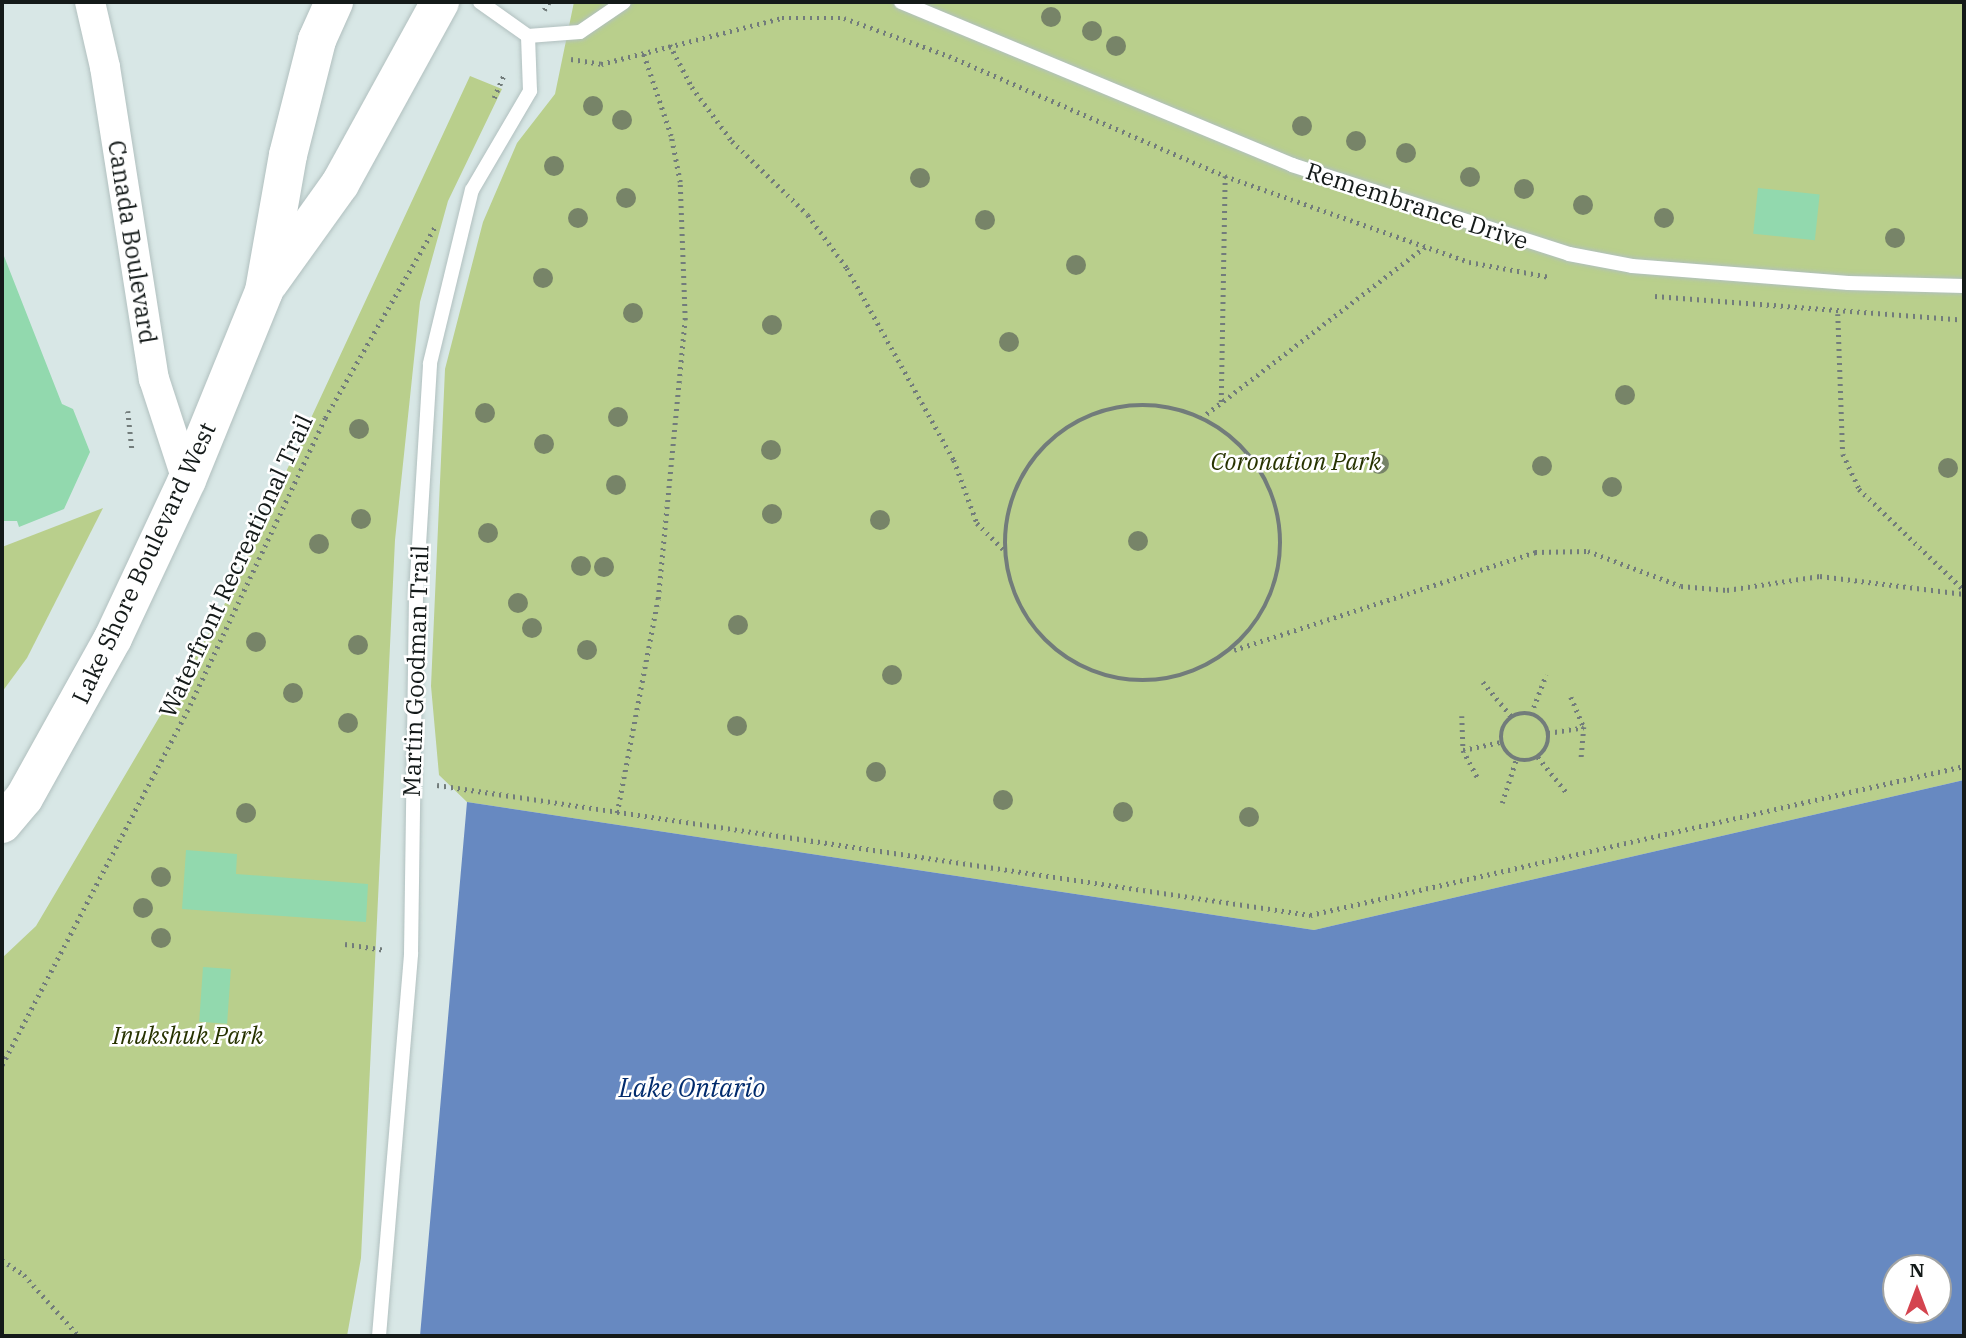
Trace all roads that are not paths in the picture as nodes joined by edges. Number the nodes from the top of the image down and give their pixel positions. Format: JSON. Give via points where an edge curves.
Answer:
{"nodes":[{"id":1,"x":90,"y":2,"type":"edge"},
{"id":2,"x":334,"y":2,"type":"edge"},
{"id":3,"x":440,"y":2,"type":"edge"},
{"id":4,"x":480,"y":2,"type":"edge"},
{"id":5,"x":624,"y":2,"type":"edge"},
{"id":6,"x":901,"y":2,"type":"edge"},
{"id":7,"x":528,"y":36,"type":"junction"},
{"id":8,"x":1964,"y":286,"type":"edge"},
{"id":9,"x":264,"y":290,"type":"junction"},
{"id":10,"x":187,"y":480,"type":"junction"},
{"id":11,"x":2,"y":824,"type":"edge"},
{"id":12,"x":380,"y":1331,"type":"edge"}],
"edges":[{"from":1,"to":10,"type":"street","name":"Canada Boulevard","via":[[106,67],[154,379]]},
{"from":2,"to":9,"type":"highway","name":"Lake Shore Boulevard West","via":[[317,40],[288,155]]},
{"from":3,"to":9,"type":"highway","name":"Lake Shore Boulevard West","via":[[340,184]]},
{"from":4,"to":7,"type":"lane"},
{"from":5,"to":7,"type":"lane","via":[[580,32]]},
{"from":6,"to":8,"type":"lane","name":"Remembrance Drive","via":[[1293,165],[1569,254],[1642,267]]},
{"from":7,"to":12,"type":"lane","name":"Martin Goodman Trail","via":[[530,91],[472,190],[430,363],[412,781],[411,954]]},
{"from":9,"to":10,"type":"highway","name":"Lake Shore Boulevard West"},
{"from":10,"to":11,"type":"highway","name":"Lake Shore Boulevard West","via":[[77,707]]}]}
